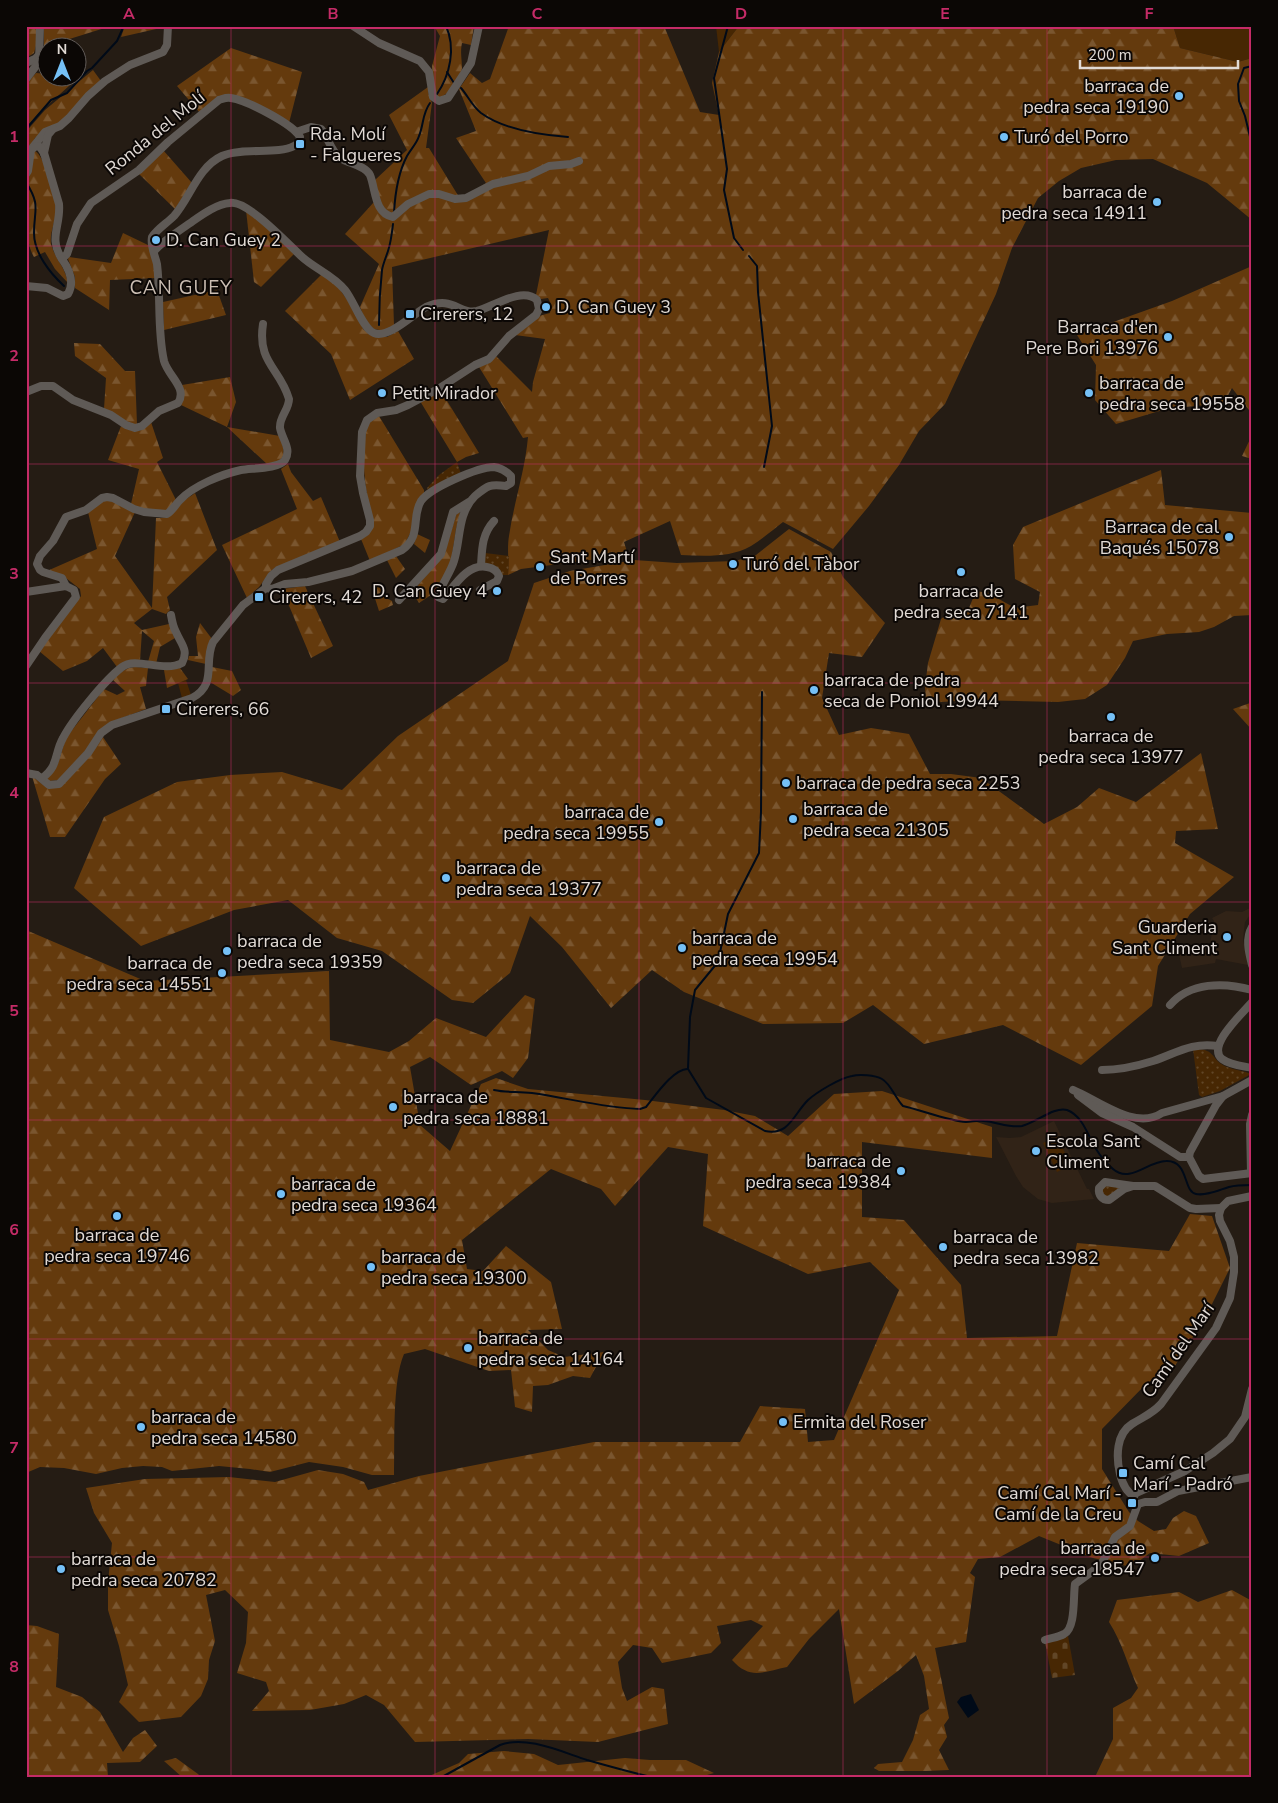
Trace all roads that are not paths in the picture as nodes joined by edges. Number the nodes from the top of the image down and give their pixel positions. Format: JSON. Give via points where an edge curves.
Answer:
{"nodes":[{"id":1,"x":168,"y":26,"type":"edge"},
{"id":2,"x":353,"y":26,"type":"edge"},
{"id":3,"x":479,"y":26,"type":"edge"},
{"id":4,"x":38,"y":56,"type":"edge"},
{"id":5,"x":26,"y":63,"type":"edge"},
{"id":6,"x":38,"y":64,"type":"edge"},
{"id":7,"x":26,"y":79,"type":"edge"},
{"id":8,"x":55,"y":128,"type":"junction"},
{"id":9,"x":296,"y":132,"type":"junction"},
{"id":10,"x":33,"y":147,"type":"junction"},
{"id":11,"x":44,"y":153,"type":"junction"},
{"id":12,"x":579,"y":161,"type":"dead end"},
{"id":13,"x":26,"y":174,"type":"edge"},
{"id":14,"x":154,"y":251,"type":"junction"},
{"id":15,"x":62,"y":259,"type":"junction"},
{"id":16,"x":26,"y":286,"type":"edge"},
{"id":17,"x":263,"y":324,"type":"dead end"},
{"id":18,"x":26,"y":392,"type":"edge"},
{"id":19,"x":470,"y":501,"type":"junction"},
{"id":20,"x":494,"y":520,"type":"dead end"},
{"id":21,"x":481,"y":566,"type":"junction"},
{"id":22,"x":66,"y":586,"type":"junction"},
{"id":23,"x":266,"y":588,"type":"junction"},
{"id":24,"x":480,"y":590,"type":"dead end"},
{"id":25,"x":26,"y":592,"type":"edge"},
{"id":26,"x":399,"y":600,"type":"dead end"},
{"id":27,"x":171,"y":615,"type":"dead end"},
{"id":28,"x":26,"y":666,"type":"edge"},
{"id":29,"x":26,"y":773,"type":"edge"},
{"id":30,"x":42,"y":778,"type":"junction"},
{"id":31,"x":1252,"y":927,"type":"edge"},
{"id":32,"x":1252,"y":965,"type":"edge"},
{"id":33,"x":1252,"y":990,"type":"edge"},
{"id":34,"x":1252,"y":1002,"type":"edge"},
{"id":35,"x":1170,"y":1005,"type":"dead end"},
{"id":36,"x":1218,"y":1046,"type":"junction"},
{"id":37,"x":1252,"y":1068,"type":"edge"},
{"id":38,"x":1102,"y":1070,"type":"dead end"},
{"id":39,"x":1252,"y":1080,"type":"edge"},
{"id":40,"x":1223,"y":1096,"type":"junction"},
{"id":41,"x":1206,"y":1102,"type":"junction"},
{"id":42,"x":1212,"y":1112,"type":"junction"},
{"id":43,"x":1252,"y":1115,"type":"edge"},
{"id":44,"x":1189,"y":1157,"type":"junction"},
{"id":45,"x":1251,"y":1173,"type":"edge"},
{"id":46,"x":1133,"y":1186,"type":"dead end"},
{"id":47,"x":1252,"y":1196,"type":"edge"},
{"id":48,"x":1221,"y":1208,"type":"junction"},
{"id":49,"x":1252,"y":1389,"type":"edge"},
{"id":50,"x":1252,"y":1477,"type":"edge"},
{"id":51,"x":1138,"y":1494,"type":"junction"},
{"id":52,"x":1142,"y":1503,"type":"junction"},
{"id":53,"x":1045,"y":1640,"type":"dead end"}],
"edges":[{"from":1,"to":8,"type":"street","via":[[165,50],[130,65],[105,81]]},
{"from":2,"to":3,"type":"street","via":[[379,44],[420,60],[429,72],[433,97],[439,101],[448,98],[471,63]]},
{"from":4,"to":5,"type":"street"},
{"from":6,"to":7,"type":"street"},
{"from":8,"to":10,"type":"street","via":[[45,132]]},
{"from":8,"to":11,"type":"street","via":[[48,135]]},
{"from":9,"to":12,"type":"street","via":[[311,127],[320,129],[339,157],[367,171],[377,203],[393,217],[423,196],[434,194],[466,198],[494,184],[528,176],[549,166]]},
{"from":9,"to":14,"type":"street","via":[[300,141],[292,148],[237,153],[217,159],[198,179],[174,216],[153,235]]},
{"from":9,"to":15,"type":"street","name":"Ronda del Molí","via":[[273,116],[236,100],[219,100],[139,170],[91,203],[80,217]]},
{"from":10,"to":11,"type":"street","via":[[40,147]]},
{"from":10,"to":13,"type":"street"},
{"from":11,"to":15,"type":"street","via":[[59,204],[55,244]]},
{"from":14,"to":18,"type":"street","via":[[164,363],[180,389],[178,403],[159,411],[135,428],[73,400],[53,386],[41,386]]},
{"from":14,"to":23,"type":"street","via":[[197,218],[235,203],[250,210],[308,262],[340,284],[352,299],[365,326],[374,334],[386,334],[421,310],[442,302],[472,311],[510,297],[532,296],[538,303],[536,315],[509,336],[489,359],[408,405],[377,413],[367,420],[362,432],[360,476],[370,526],[351,540],[278,570]]},
{"from":15,"to":16,"type":"street","via":[[71,279],[68,294],[63,296],[47,288]]},
{"from":17,"to":22,"type":"street","via":[[261,341],[264,351],[289,399],[280,425],[287,447],[284,462],[276,466],[240,470],[215,479],[185,496],[167,514],[144,512],[107,497],[66,517],[38,564],[43,572],[62,578]]},
{"from":19,"to":21,"type":"street","via":[[460,523],[454,563],[439,598],[443,599],[464,575]]},
{"from":19,"to":23,"type":"street","via":[[487,486],[508,486],[511,476],[499,468],[485,468],[431,492],[419,505],[414,537],[399,552],[360,569],[304,583]]},
{"from":19,"to":26,"type":"street","via":[[453,512],[441,554]]},
{"from":20,"to":21,"type":"street","via":[[484,537]]},
{"from":21,"to":24,"type":"street","via":[[494,569],[499,576],[497,581]]},
{"from":22,"to":25,"type":"street"},
{"from":22,"to":28,"type":"street","via":[[74,590],[76,599]]},
{"from":23,"to":30,"type":"street","via":[[243,605],[213,642],[207,683],[200,693],[112,725],[101,733],[88,753],[59,784],[47,784]]},
{"from":27,"to":30,"type":"street","via":[[185,650],[182,663],[166,667],[131,664],[121,668],[94,696],[66,733],[53,767]]},
{"from":29,"to":30,"type":"street"},
{"from":31,"to":32,"type":"street","via":[[1248,942]]},
{"from":33,"to":35,"type":"street","via":[[1226,984],[1192,990],[1181,994]]},
{"from":34,"to":36,"type":"street"},
{"from":36,"to":37,"type":"street","via":[[1219,1056],[1226,1062]]},
{"from":36,"to":38,"type":"street","via":[[1186,1047],[1127,1068]]},
{"from":39,"to":40,"type":"street"},
{"from":40,"to":41,"type":"street"},
{"from":40,"to":42,"type":"street"},
{"from":41,"to":42,"type":"street"},
{"from":41,"to":44,"type":"street","via":[[1158,1116],[1137,1118],[1116,1112],[1073,1090],[1102,1113],[1133,1127],[1180,1156]]},
{"from":42,"to":44,"type":"street"},
{"from":43,"to":45,"type":"street"},
{"from":44,"to":45,"type":"street","via":[[1203,1179]]},
{"from":46,"to":48,"type":"street","via":[[1155,1186],[1196,1210]]},
{"from":47,"to":48,"type":"street","via":[[1228,1201]]},
{"from":48,"to":51,"type":"street","name":"Camí del Marí","via":[[1220,1221],[1234,1257],[1230,1298],[1216,1328],[1165,1399],[1154,1412],[1128,1427],[1122,1436],[1118,1449],[1119,1469],[1130,1494]]},
{"from":49,"to":51,"type":"street","via":[[1245,1417],[1230,1438],[1192,1467]]},
{"from":50,"to":52,"type":"street","via":[[1178,1491],[1157,1502]]},
{"from":51,"to":52,"type":"street","name":"Camí del Marí","via":[[1146,1496]]},
{"from":52,"to":53,"type":"street","via":[[1130,1526],[1115,1537],[1101,1565],[1075,1584],[1069,1631]]}]}
